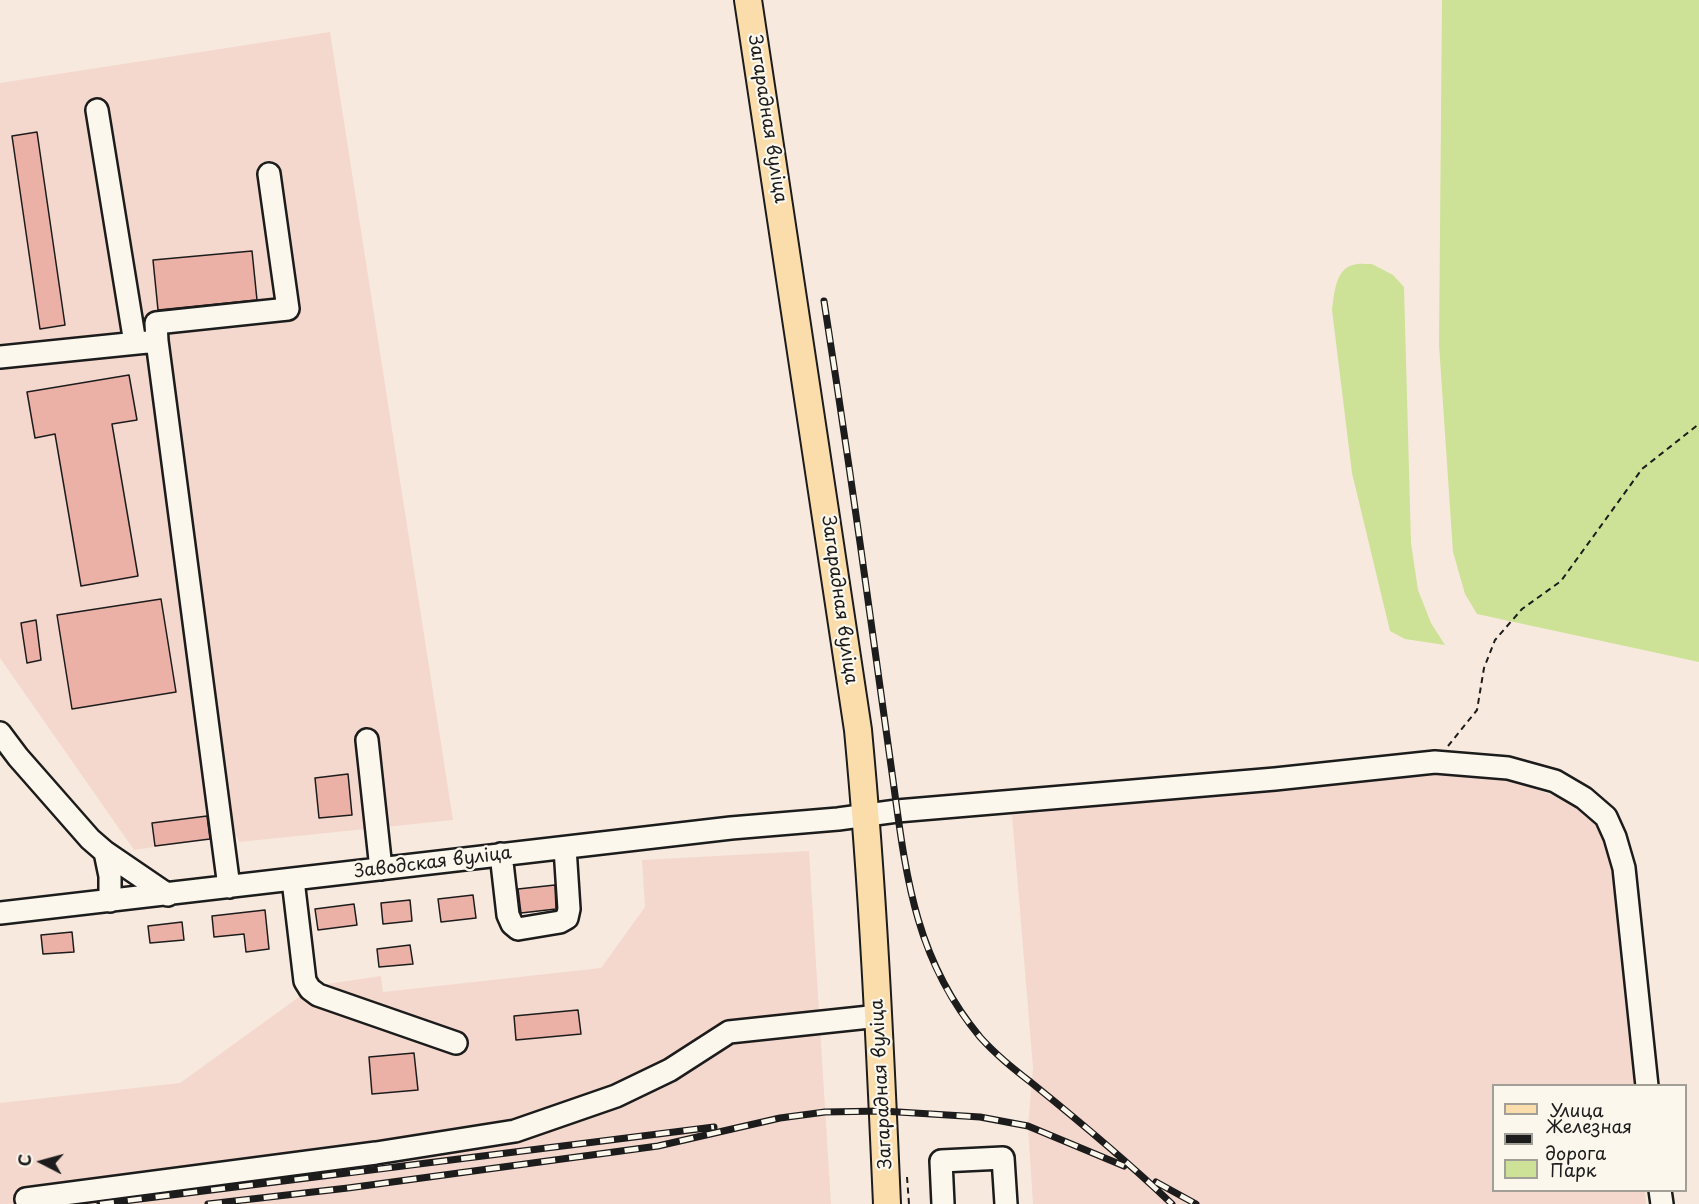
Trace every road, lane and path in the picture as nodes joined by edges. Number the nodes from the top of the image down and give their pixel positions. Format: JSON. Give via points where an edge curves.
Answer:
{"nodes":[{"id":1,"x":748,"y":0,"type":"edge"},
{"id":2,"x":97,"y":110,"type":"dead end"},
{"id":3,"x":269,"y":174,"type":"dead end"},
{"id":4,"x":157,"y":341,"type":"junction"},
{"id":5,"x":135,"y":343,"type":"junction"},
{"id":6,"x":0,"y":357,"type":"edge"},
{"id":7,"x":1699,"y":424,"type":"edge"},
{"id":8,"x":0,"y":733,"type":"edge"},
{"id":9,"x":367,"y":740,"type":"dead end"},
{"id":10,"x":9,"y":760,"type":"edge"},
{"id":11,"x":1435,"y":762,"type":"junction"},
{"id":12,"x":866,"y":816,"type":"junction"},
{"id":13,"x":565,"y":848,"type":"junction"},
{"id":14,"x":105,"y":852,"type":"junction"},
{"id":15,"x":501,"y":854,"type":"junction"},
{"id":16,"x":381,"y":869,"type":"junction"},
{"id":17,"x":293,"y":879,"type":"junction"},
{"id":18,"x":229,"y":887,"type":"junction"},
{"id":19,"x":168,"y":895,"type":"junction"},
{"id":20,"x":110,"y":901,"type":"junction"},
{"id":21,"x":0,"y":914,"type":"edge"},
{"id":22,"x":879,"y":1016,"type":"junction"},
{"id":23,"x":456,"y":1043,"type":"dead end"},
{"id":24,"x":1647,"y":1084,"type":"edge"},
{"id":25,"x":26,"y":1199,"type":"dead end"},
{"id":26,"x":887,"y":1204,"type":"edge"},
{"id":27,"x":943,"y":1204,"type":"edge"},
{"id":28,"x":1006,"y":1204,"type":"edge"}],
"edges":[{"from":1,"to":12,"type":"main road","name":"Загарадная вуліца","via":[[858,730]]},
{"from":2,"to":5,"type":"street"},
{"from":3,"to":4,"type":"street","via":[[288,309],[156,323]]},
{"from":4,"to":5,"type":"street"},
{"from":4,"to":18,"type":"street"},
{"from":5,"to":6,"type":"street"},
{"from":7,"to":11,"type":"path","via":[[1642,469],[1561,581],[1522,609],[1495,640],[1484,668],[1477,710]]},
{"from":8,"to":10,"type":"street"},
{"from":9,"to":16,"type":"street"},
{"from":10,"to":14,"type":"street"},
{"from":11,"to":12,"type":"street","name":"Заводская вуліца"},
{"from":11,"to":24,"type":"street","name":"Заводская вуліца","via":[[1508,768],[1555,781],[1584,798],[1606,818],[1624,868]]},
{"from":12,"to":13,"type":"street","name":"Заводская вуліца"},
{"from":12,"to":22,"type":"main road","name":"Загарадная вуліца"},
{"from":13,"to":15,"type":"street","name":"Заводская вуліца"},
{"from":13,"to":15,"type":"street","via":[[567,918],[518,929],[507,915]]},
{"from":14,"to":19,"type":"street"},
{"from":14,"to":20,"type":"street"},
{"from":15,"to":16,"type":"street","name":"Заводская вуліца"},
{"from":16,"to":17,"type":"street","name":"Заводская вуліца"},
{"from":17,"to":18,"type":"street","name":"Заводская вуліца"},
{"from":17,"to":23,"type":"street","via":[[305,981],[310,989]]},
{"from":18,"to":19,"type":"street","name":"Заводская вуліца"},
{"from":19,"to":20,"type":"street","name":"Заводская вуліца"},
{"from":20,"to":21,"type":"street","name":"Заводская вуліца"},
{"from":22,"to":25,"type":"street","via":[[729,1032],[670,1070],[616,1096],[515,1131]]},
{"from":22,"to":26,"type":"main road","name":"Загарадная вуліца"},
{"from":27,"to":28,"type":"street","via":[[941,1161],[1003,1158]]}]}
